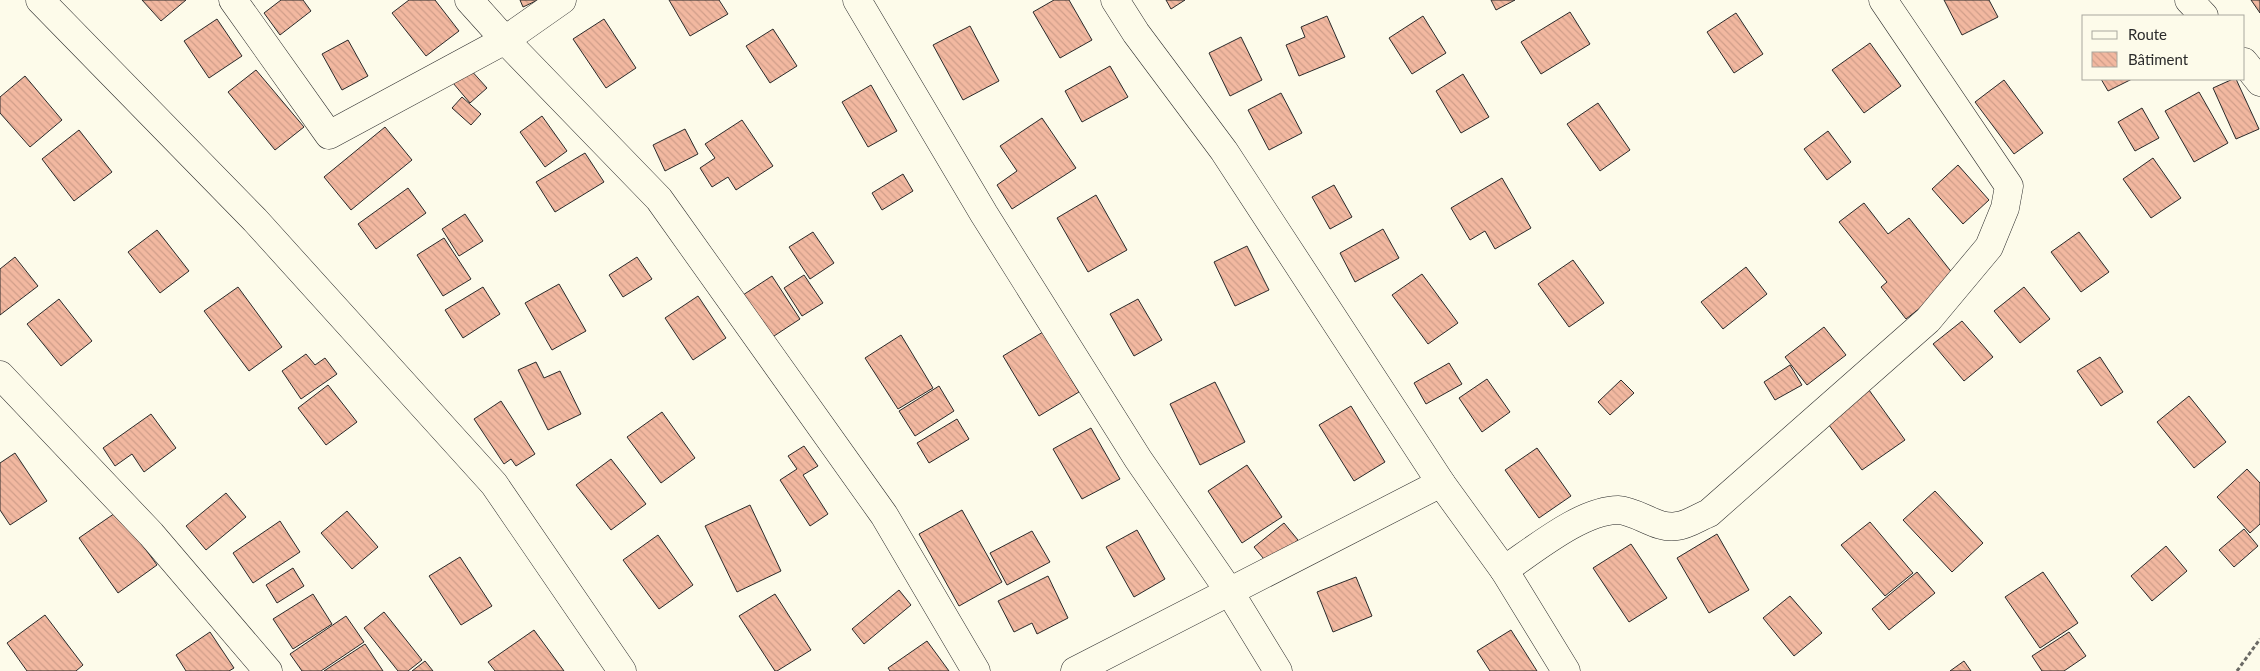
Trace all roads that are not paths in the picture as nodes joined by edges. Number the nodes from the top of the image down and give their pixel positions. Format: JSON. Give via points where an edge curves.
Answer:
{"nodes":[{"id":1,"x":40,"y":0,"type":"edge"},
{"id":2,"x":233,"y":0,"type":"edge"},
{"id":3,"x":468,"y":0,"type":"edge"},
{"id":4,"x":562,"y":0,"type":"edge"},
{"id":5,"x":857,"y":0,"type":"edge"},
{"id":6,"x":1115,"y":0,"type":"edge"},
{"id":7,"x":1883,"y":0,"type":"edge"},
{"id":8,"x":2189,"y":0,"type":"edge"},
{"id":9,"x":2203,"y":15,"type":"edge"},
{"id":10,"x":505,"y":40,"type":"junction"},
{"id":11,"x":2245,"y":63,"type":"edge"},
{"id":12,"x":2260,"y":82,"type":"edge"},
{"id":13,"x":0,"y":375,"type":"edge"},
{"id":14,"x":1441,"y":483,"type":"junction"},
{"id":15,"x":1504,"y":570,"type":"junction"},
{"id":16,"x":1229,"y":591,"type":"junction"},
{"id":17,"x":268,"y":671,"type":"edge"},
{"id":18,"x":622,"y":671,"type":"edge"},
{"id":19,"x":976,"y":671,"type":"edge"},
{"id":20,"x":1076,"y":671,"type":"edge"},
{"id":21,"x":1278,"y":671,"type":"edge"},
{"id":22,"x":1566,"y":671,"type":"edge"}],
"edges":[{"from":1,"to":18,"type":"main road","via":[[255,220],[494,484]]},
{"from":2,"to":10,"type":"main road","via":[[329,135]]},
{"from":3,"to":10,"type":"main road"},
{"from":4,"to":10,"type":"main road"},
{"from":5,"to":16,"type":"main road","via":[[984,214],[1138,459]]},
{"from":6,"to":14,"type":"main road","via":[[1224,151]]},
{"from":7,"to":15,"type":"main road","via":[[2010,186],[1989,247],[1928,320],[1709,513],[1676,527],[1617,510],[1581,519]]},
{"from":8,"to":9,"type":"main road"},
{"from":10,"to":19,"type":"main road","via":[[659,199],[884,515]]},
{"from":11,"to":12,"type":"main road"},
{"from":13,"to":17,"type":"main road","via":[[151,534]]},
{"from":14,"to":15,"type":"main road"},
{"from":14,"to":16,"type":"main road"},
{"from":15,"to":22,"type":"main road"},
{"from":16,"to":20,"type":"main road"},
{"from":16,"to":21,"type":"main road"}]}
